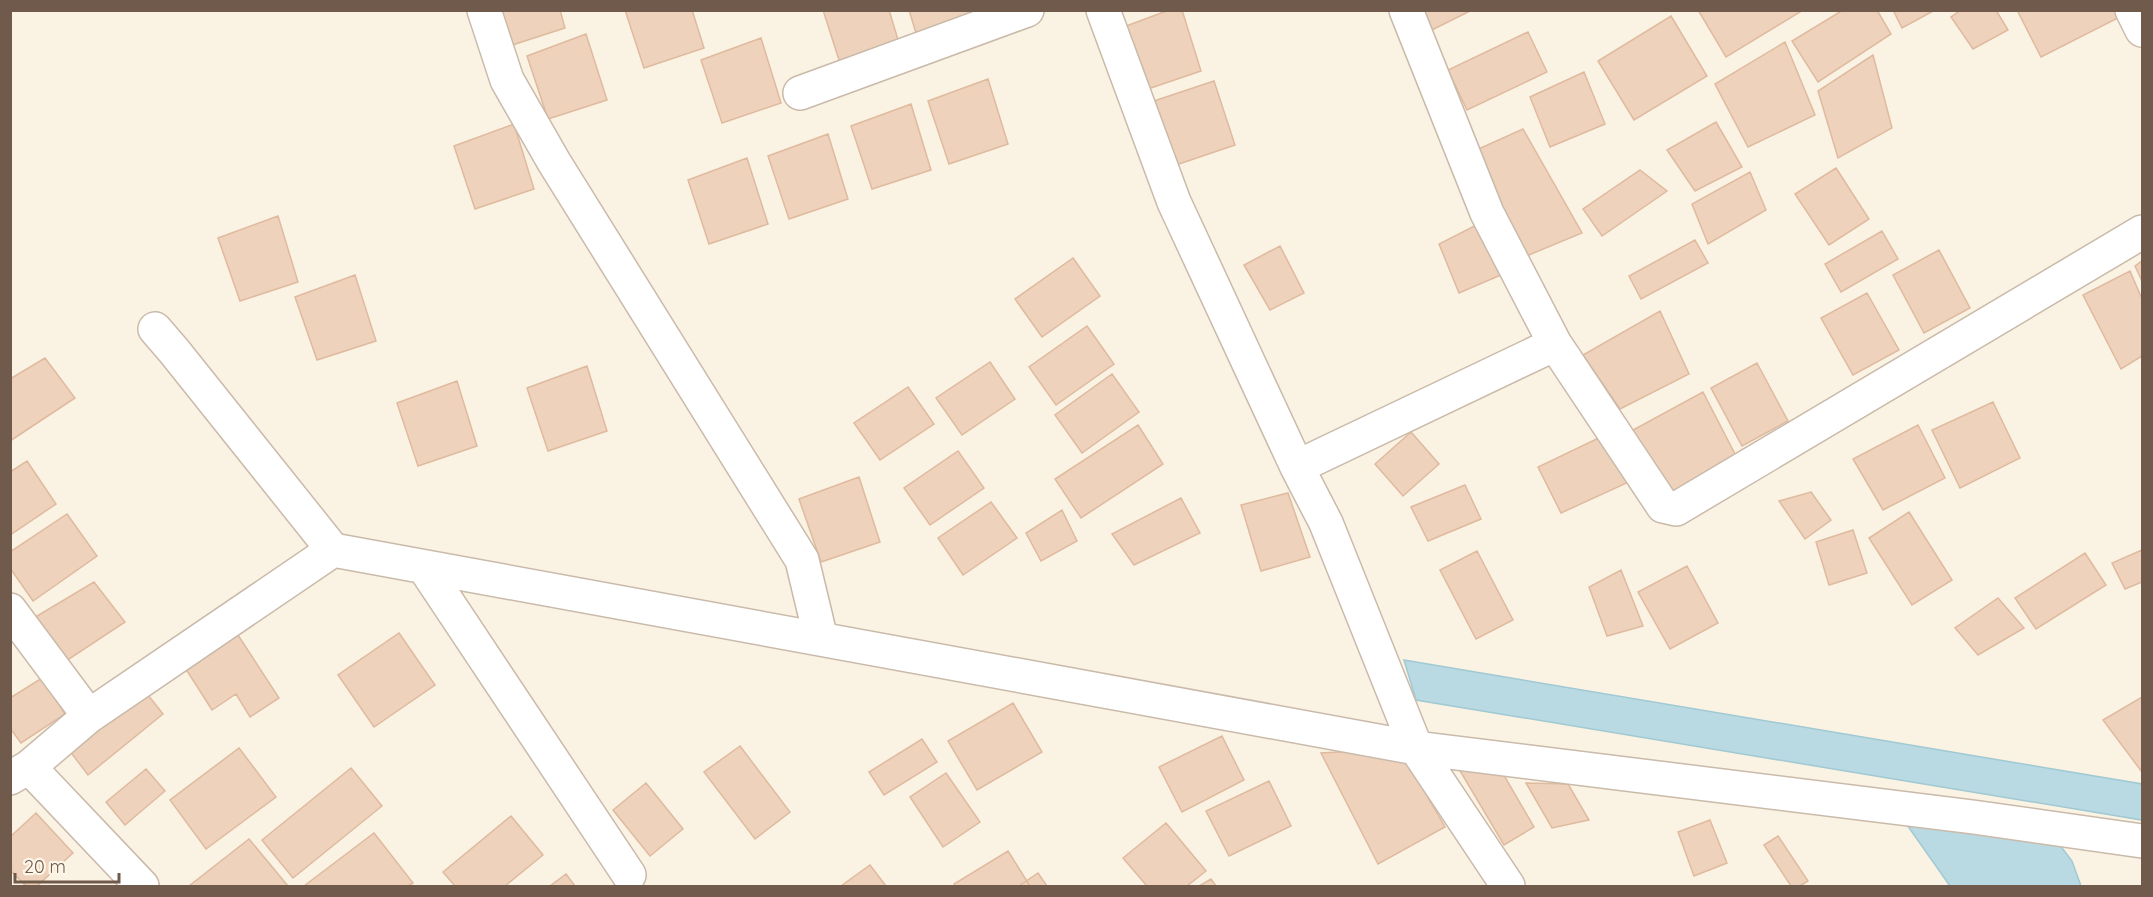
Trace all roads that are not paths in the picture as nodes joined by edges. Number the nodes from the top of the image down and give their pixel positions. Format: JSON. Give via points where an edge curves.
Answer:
{"nodes":[{"id":1,"x":484,"y":10,"type":"edge"},
{"id":2,"x":1027,"y":10,"type":"edge"},
{"id":3,"x":1103,"y":10,"type":"edge"},
{"id":4,"x":1406,"y":10,"type":"edge"},
{"id":5,"x":2132,"y":10,"type":"edge"},
{"id":6,"x":2142,"y":30,"type":"edge"},
{"id":7,"x":800,"y":93,"type":"dead end"},
{"id":8,"x":2142,"y":232,"type":"edge"},
{"id":9,"x":154,"y":329,"type":"dead end"},
{"id":10,"x":1555,"y":344,"type":"junction"},
{"id":11,"x":1297,"y":467,"type":"junction"},
{"id":12,"x":333,"y":550,"type":"junction"},
{"id":13,"x":424,"y":567,"type":"junction"},
{"id":14,"x":10,"y":610,"type":"edge"},
{"id":15,"x":820,"y":639,"type":"junction"},
{"id":16,"x":89,"y":716,"type":"junction"},
{"id":17,"x":1416,"y":748,"type":"junction"},
{"id":18,"x":20,"y":772,"type":"edge"},
{"id":19,"x":2142,"y":841,"type":"edge"},
{"id":20,"x":629,"y":875,"type":"dead end"},
{"id":21,"x":142,"y":886,"type":"edge"},
{"id":22,"x":1508,"y":886,"type":"edge"}],
"edges":[{"from":1,"to":15,"type":"street","via":[[507,80],[554,162],[802,560]]},
{"from":2,"to":7,"type":"street"},
{"from":3,"to":11,"type":"street","via":[[1174,202]]},
{"from":4,"to":10,"type":"street","via":[[1487,213]]},
{"from":5,"to":6,"type":"street"},
{"from":8,"to":10,"type":"street","via":[[1676,509],[1663,506]]},
{"from":9,"to":12,"type":"street"},
{"from":10,"to":11,"type":"street"},
{"from":11,"to":17,"type":"street","via":[[1326,523]]},
{"from":12,"to":13,"type":"street"},
{"from":12,"to":16,"type":"street"},
{"from":13,"to":15,"type":"street"},
{"from":13,"to":20,"type":"street"},
{"from":14,"to":16,"type":"street"},
{"from":15,"to":17,"type":"street"},
{"from":16,"to":18,"type":"street"},
{"from":17,"to":19,"type":"street"},
{"from":17,"to":22,"type":"street"},
{"from":18,"to":21,"type":"street"}]}
